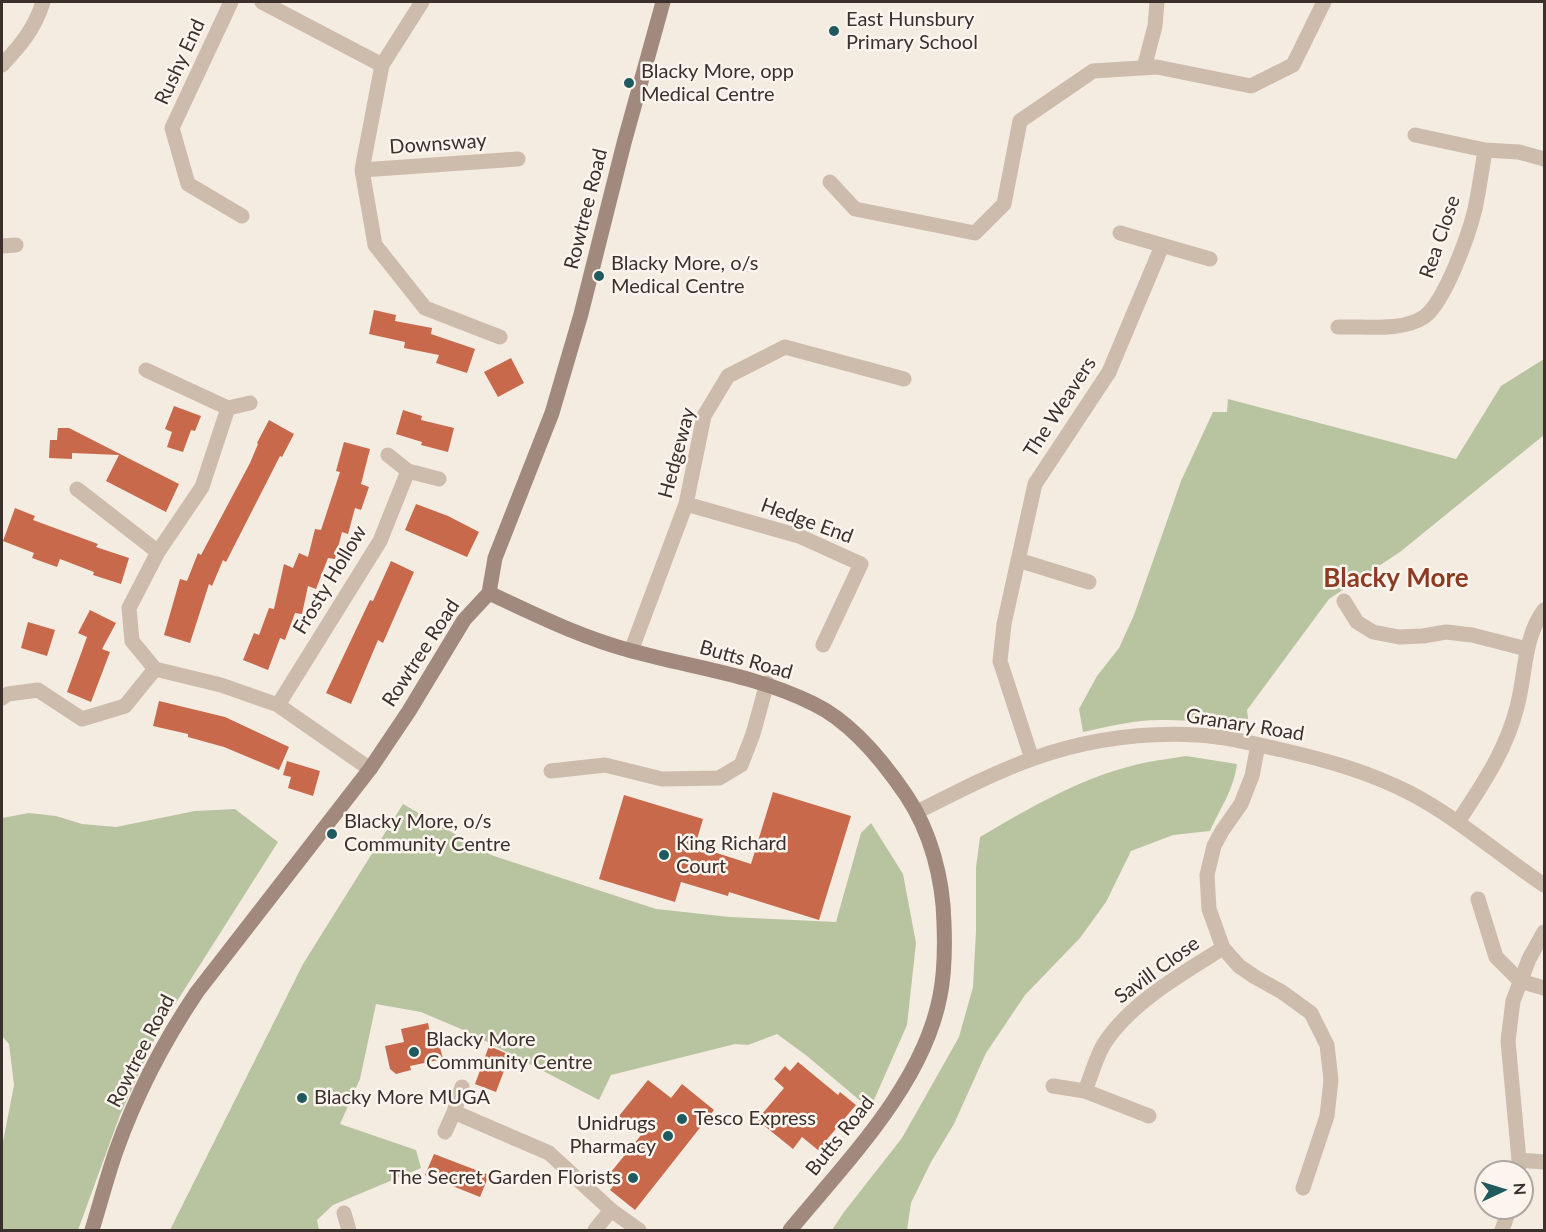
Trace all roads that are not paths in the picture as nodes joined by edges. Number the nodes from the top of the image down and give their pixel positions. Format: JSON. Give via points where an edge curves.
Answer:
{"nodes":[{"id":1,"x":43,"y":2,"type":"edge"},
{"id":2,"x":231,"y":2,"type":"edge"},
{"id":3,"x":262,"y":2,"type":"edge"},
{"id":4,"x":422,"y":2,"type":"edge"},
{"id":5,"x":663,"y":2,"type":"edge"},
{"id":6,"x":1157,"y":2,"type":"edge"},
{"id":7,"x":1324,"y":2,"type":"edge"},
{"id":8,"x":2,"y":65,"type":"edge"},
{"id":9,"x":382,"y":65,"type":"junction"},
{"id":10,"x":1144,"y":68,"type":"junction"},
{"id":11,"x":1415,"y":135,"type":"dead end"},
{"id":12,"x":1485,"y":150,"type":"junction"},
{"id":13,"x":518,"y":159,"type":"dead end"},
{"id":14,"x":1545,"y":159,"type":"edge"},
{"id":15,"x":362,"y":170,"type":"junction"},
{"id":16,"x":830,"y":182,"type":"dead end"},
{"id":17,"x":242,"y":216,"type":"dead end"},
{"id":18,"x":1120,"y":233,"type":"dead end"},
{"id":19,"x":1162,"y":246,"type":"junction"},
{"id":20,"x":1210,"y":259,"type":"dead end"},
{"id":21,"x":1338,"y":327,"type":"dead end"},
{"id":22,"x":500,"y":337,"type":"dead end"},
{"id":23,"x":146,"y":370,"type":"dead end"},
{"id":24,"x":904,"y":379,"type":"dead end"},
{"id":25,"x":250,"y":403,"type":"dead end"},
{"id":26,"x":228,"y":408,"type":"junction"},
{"id":27,"x":388,"y":455,"type":"dead end"},
{"id":28,"x":408,"y":471,"type":"junction"},
{"id":29,"x":439,"y":479,"type":"dead end"},
{"id":30,"x":77,"y":489,"type":"dead end"},
{"id":31,"x":686,"y":504,"type":"junction"},
{"id":32,"x":158,"y":552,"type":"junction"},
{"id":33,"x":1018,"y":560,"type":"junction"},
{"id":34,"x":1089,"y":582,"type":"dead end"},
{"id":35,"x":489,"y":593,"type":"junction"},
{"id":36,"x":1344,"y":601,"type":"dead end"},
{"id":37,"x":1545,"y":610,"type":"edge"},
{"id":38,"x":823,"y":645,"type":"dead end"},
{"id":39,"x":1527,"y":650,"type":"junction"},
{"id":40,"x":631,"y":651,"type":"junction"},
{"id":41,"x":155,"y":669,"type":"junction"},
{"id":42,"x":767,"y":683,"type":"junction"},
{"id":43,"x":2,"y":698,"type":"edge"},
{"id":44,"x":278,"y":705,"type":"junction"},
{"id":45,"x":1258,"y":745,"type":"junction"},
{"id":46,"x":1032,"y":759,"type":"junction"},
{"id":47,"x":369,"y":769,"type":"junction"},
{"id":48,"x":551,"y":771,"type":"dead end"},
{"id":49,"x":917,"y":812,"type":"junction"},
{"id":50,"x":1458,"y":822,"type":"junction"},
{"id":51,"x":1545,"y":885,"type":"edge"},
{"id":52,"x":1478,"y":899,"type":"dead end"},
{"id":53,"x":1545,"y":932,"type":"edge"},
{"id":54,"x":1223,"y":948,"type":"junction"},
{"id":55,"x":1520,"y":981,"type":"junction"},
{"id":56,"x":1545,"y":988,"type":"edge"},
{"id":57,"x":1053,"y":1086,"type":"dead end"},
{"id":58,"x":462,"y":1087,"type":"dead end"},
{"id":59,"x":1085,"y":1091,"type":"junction"},
{"id":60,"x":454,"y":1112,"type":"junction"},
{"id":61,"x":1149,"y":1116,"type":"dead end"},
{"id":62,"x":445,"y":1132,"type":"dead end"},
{"id":63,"x":1518,"y":1160,"type":"edge"},
{"id":64,"x":1303,"y":1188,"type":"dead end"},
{"id":65,"x":611,"y":1210,"type":"junction"},
{"id":66,"x":344,"y":1213,"type":"dead end"},
{"id":67,"x":92,"y":1230,"type":"edge"},
{"id":68,"x":349,"y":1230,"type":"edge"},
{"id":69,"x":595,"y":1230,"type":"edge"},
{"id":70,"x":639,"y":1230,"type":"edge"},
{"id":71,"x":790,"y":1230,"type":"edge"}],
"edges":[{"from":1,"to":8,"type":"street","via":[[27,39]]},
{"from":2,"to":17,"type":"street","name":"Rushy End","via":[[172,129],[188,184]]},
{"from":3,"to":9,"type":"street"},
{"from":4,"to":9,"type":"street","name":"Downsway"},
{"from":5,"to":35,"type":"street","name":"Rowtree Road","via":[[552,413],[495,558]]},
{"from":6,"to":10,"type":"street"},
{"from":7,"to":10,"type":"street","via":[[1293,65],[1251,86],[1157,67]]},
{"from":9,"to":15,"type":"street","name":"Downsway"},
{"from":10,"to":16,"type":"street","via":[[1093,71],[1020,121],[1004,204],[975,233],[855,209]]},
{"from":11,"to":12,"type":"street"},
{"from":12,"to":14,"type":"street","via":[[1519,152]]},
{"from":12,"to":21,"type":"street","name":"Rea Close","via":[[1475,211],[1457,261],[1442,295],[1425,316],[1406,325]]},
{"from":13,"to":15,"type":"street","name":"Downsway"},
{"from":15,"to":22,"type":"street","name":"Downsway","via":[[375,245],[425,308]]},
{"from":18,"to":19,"type":"street"},
{"from":19,"to":20,"type":"street"},
{"from":19,"to":33,"type":"street","name":"The Weavers","via":[[1109,372],[1035,484]]},
{"from":23,"to":26,"type":"street"},
{"from":24,"to":31,"type":"street","name":"Hedgeway","via":[[786,347],[728,376],[704,416]]},
{"from":25,"to":26,"type":"street"},
{"from":26,"to":32,"type":"street","via":[[202,487]]},
{"from":27,"to":28,"type":"street"},
{"from":28,"to":29,"type":"street"},
{"from":28,"to":44,"type":"street","name":"Frosty Hollow","via":[[380,541]]},
{"from":30,"to":32,"type":"street"},
{"from":31,"to":38,"type":"street","name":"Hedge End","via":[[799,536],[861,564]]},
{"from":31,"to":40,"type":"street","name":"Hedgeway"},
{"from":32,"to":41,"type":"street","via":[[129,608],[132,642]]},
{"from":33,"to":34,"type":"street"},
{"from":33,"to":46,"type":"street","name":"The Weavers","via":[[1000,661]]},
{"from":35,"to":40,"type":"street","name":"Butts Road","via":[[576,633]]},
{"from":35,"to":47,"type":"street","name":"Rowtree Road","via":[[464,620],[410,711]]},
{"from":36,"to":39,"type":"street","via":[[1357,622],[1373,632],[1399,637],[1446,632],[1472,635]]},
{"from":37,"to":39,"type":"street"},
{"from":39,"to":50,"type":"street","via":[[1508,739]]},
{"from":40,"to":42,"type":"street","name":"Butts Road"},
{"from":41,"to":43,"type":"street","via":[[125,706],[82,719],[38,690]]},
{"from":41,"to":44,"type":"street","via":[[221,685]]},
{"from":42,"to":48,"type":"street","via":[[741,765],[719,778],[662,779],[604,765]]},
{"from":42,"to":49,"type":"street","name":"Butts Road","via":[[816,705],[855,733],[886,766]]},
{"from":44,"to":47,"type":"street"},
{"from":45,"to":46,"type":"street","name":"Granary Road","via":[[1199,735],[1148,734],[1099,740]]},
{"from":45,"to":50,"type":"street","name":"Granary Road","via":[[1371,774]]},
{"from":45,"to":54,"type":"street","via":[[1241,804],[1214,846],[1206,875],[1209,909]]},
{"from":46,"to":49,"type":"street","name":"Granary Road"},
{"from":47,"to":67,"type":"street","name":"Rowtree Road","via":[[176,1022],[139,1094],[116,1151]]},
{"from":49,"to":71,"type":"street","name":"Butts Road","via":[[934,856],[944,903],[945,957],[940,997],[926,1041],[893,1103]]},
{"from":50,"to":51,"type":"street","name":"Granary Road"},
{"from":52,"to":55,"type":"street","via":[[1496,957]]},
{"from":53,"to":55,"type":"street"},
{"from":54,"to":59,"type":"street","name":"Savill Close","via":[[1126,1016],[1104,1044]]},
{"from":54,"to":64,"type":"street","via":[[1239,966],[1311,1013],[1327,1045],[1331,1080],[1327,1116]]},
{"from":55,"to":56,"type":"street"},
{"from":55,"to":63,"type":"street","via":[[1508,1041]]},
{"from":57,"to":59,"type":"street"},
{"from":58,"to":60,"type":"street"},
{"from":59,"to":61,"type":"street"},
{"from":60,"to":62,"type":"street"},
{"from":60,"to":65,"type":"street","via":[[549,1153]]},
{"from":65,"to":69,"type":"street"},
{"from":65,"to":70,"type":"street"},
{"from":66,"to":68,"type":"street"}]}
